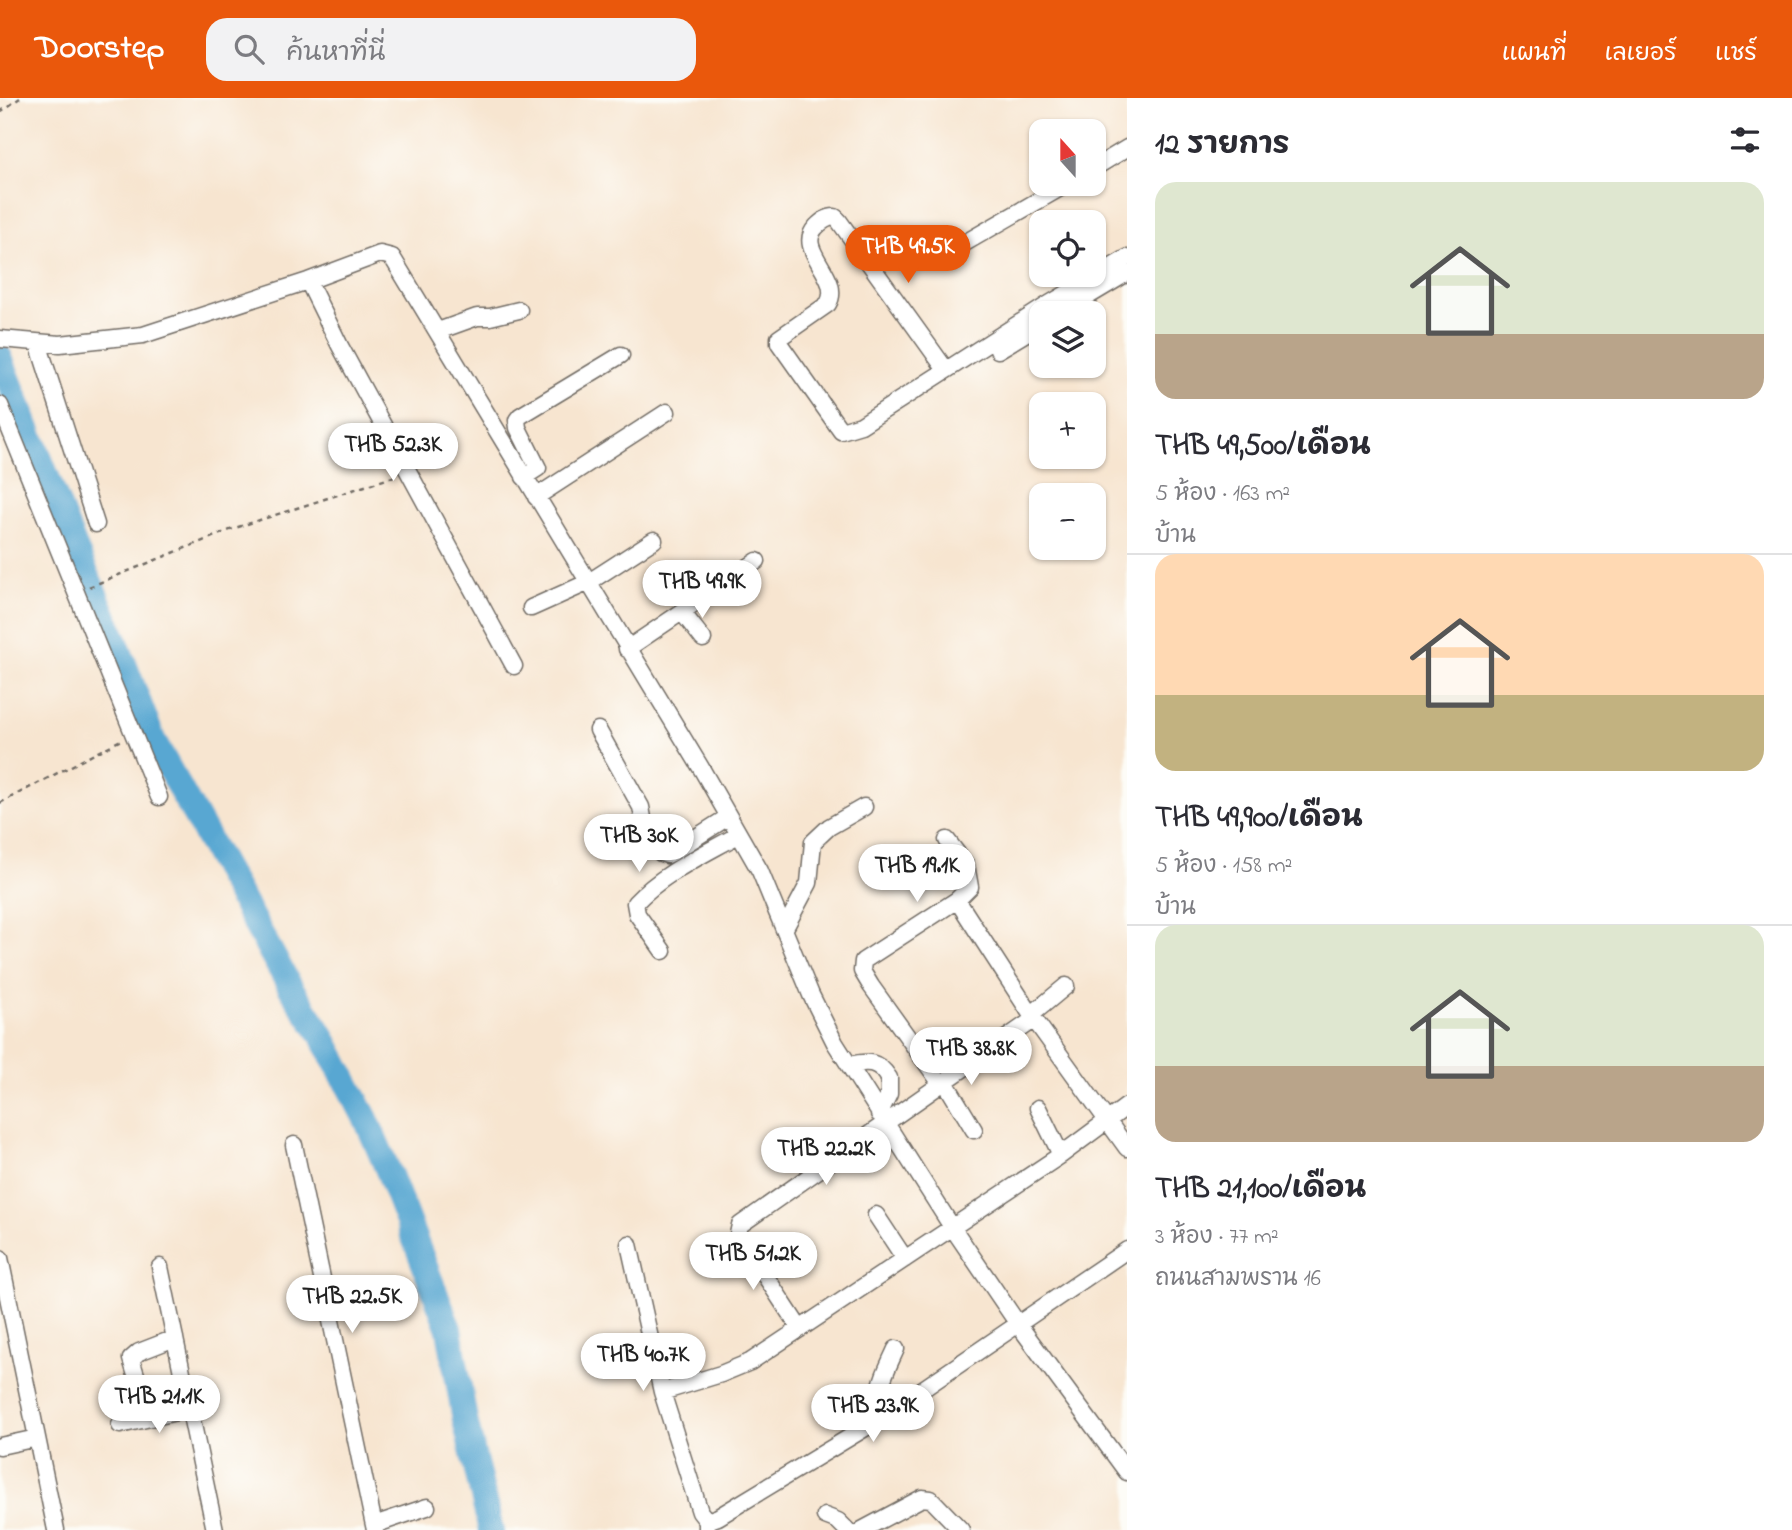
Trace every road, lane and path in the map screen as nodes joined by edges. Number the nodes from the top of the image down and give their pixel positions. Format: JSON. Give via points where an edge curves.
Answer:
{"nodes":[{"id":1,"x":20,"y":98,"type":"edge"},
{"id":2,"x":0,"y":112,"type":"edge"},
{"id":3,"x":1127,"y":149,"type":"edge"},
{"id":4,"x":1106,"y":161,"type":"edge"},
{"id":5,"x":1046,"y":196,"type":"edge"},
{"id":6,"x":1127,"y":258,"type":"edge"},
{"id":7,"x":937,"y":259,"type":"dead end"},
{"id":8,"x":1127,"y":273,"type":"edge"},
{"id":9,"x":308,"y":281,"type":"junction"},
{"id":10,"x":1080,"y":301,"type":"edge"},
{"id":11,"x":519,"y":310,"type":"dead end"},
{"id":12,"x":438,"y":331,"type":"junction"},
{"id":13,"x":1029,"y":331,"type":"edge"},
{"id":14,"x":0,"y":339,"type":"edge"},
{"id":15,"x":38,"y":343,"type":"junction"},
{"id":16,"x":998,"y":350,"type":"dead end"},
{"id":17,"x":621,"y":355,"type":"dead end"},
{"id":18,"x":946,"y":370,"type":"junction"},
{"id":19,"x":0,"y":405,"type":"edge"},
{"id":20,"x":667,"y":412,"type":"dead end"},
{"id":21,"x":397,"y":476,"type":"dead end"},
{"id":22,"x":524,"y":477,"type":"junction"},
{"id":23,"x":536,"y":497,"type":"junction"},
{"id":24,"x":96,"y":524,"type":"dead end"},
{"id":25,"x":654,"y":540,"type":"dead end"},
{"id":26,"x":757,"y":561,"type":"dead end"},
{"id":27,"x":101,"y":582,"type":"dead end"},
{"id":28,"x":589,"y":582,"type":"junction"},
{"id":29,"x":531,"y":608,"type":"dead end"},
{"id":30,"x":682,"y":612,"type":"junction"},
{"id":31,"x":704,"y":639,"type":"dead end"},
{"id":32,"x":627,"y":649,"type":"junction"},
{"id":33,"x":514,"y":666,"type":"dead end"},
{"id":34,"x":598,"y":730,"type":"dead end"},
{"id":35,"x":133,"y":733,"type":"junction"},
{"id":36,"x":159,"y":797,"type":"dead end"},
{"id":37,"x":0,"y":803,"type":"edge"},
{"id":38,"x":864,"y":807,"type":"dead end"},
{"id":39,"x":728,"y":817,"type":"junction"},
{"id":40,"x":738,"y":835,"type":"junction"},
{"id":41,"x":647,"y":836,"type":"junction"},
{"id":42,"x":947,"y":840,"type":"dead end"},
{"id":43,"x":621,"y":847,"type":"dead end"},
{"id":44,"x":957,"y":900,"type":"junction"},
{"id":45,"x":785,"y":928,"type":"junction"},
{"id":46,"x":663,"y":951,"type":"dead end"},
{"id":47,"x":1066,"y":986,"type":"dead end"},
{"id":48,"x":1033,"y":1017,"type":"junction"},
{"id":49,"x":849,"y":1065,"type":"junction"},
{"id":50,"x":944,"y":1084,"type":"junction"},
{"id":51,"x":1127,"y":1106,"type":"edge"},
{"id":52,"x":1038,"y":1108,"type":"dead end"},
{"id":53,"x":883,"y":1119,"type":"junction"},
{"id":54,"x":1108,"y":1121,"type":"junction"},
{"id":55,"x":974,"y":1130,"type":"dead end"},
{"id":56,"x":294,"y":1145,"type":"dead end"},
{"id":57,"x":1127,"y":1148,"type":"edge"},
{"id":58,"x":1062,"y":1155,"type":"junction"},
{"id":59,"x":876,"y":1215,"type":"dead end"},
{"id":60,"x":953,"y":1227,"type":"junction"},
{"id":61,"x":629,"y":1244,"type":"dead end"},
{"id":62,"x":1127,"y":1250,"type":"edge"},
{"id":63,"x":0,"y":1258,"type":"edge"},
{"id":64,"x":905,"y":1259,"type":"junction"},
{"id":65,"x":160,"y":1267,"type":"dead end"},
{"id":66,"x":1018,"y":1324,"type":"junction"},
{"id":67,"x":800,"y":1329,"type":"junction"},
{"id":68,"x":175,"y":1338,"type":"junction"},
{"id":69,"x":896,"y":1349,"type":"dead end"},
{"id":70,"x":136,"y":1375,"type":"dead end"},
{"id":71,"x":662,"y":1392,"type":"junction"},
{"id":72,"x":189,"y":1409,"type":"junction"},
{"id":73,"x":882,"y":1416,"type":"junction"},
{"id":74,"x":120,"y":1425,"type":"dead end"},
{"id":75,"x":37,"y":1438,"type":"junction"},
{"id":76,"x":0,"y":1446,"type":"edge"},
{"id":77,"x":1127,"y":1472,"type":"edge"},
{"id":78,"x":427,"y":1507,"type":"dead end"},
{"id":79,"x":825,"y":1516,"type":"dead end"},
{"id":80,"x":707,"y":1525,"type":"edge"},
{"id":81,"x":374,"y":1528,"type":"edge"},
{"id":82,"x":56,"y":1530,"type":"edge"},
{"id":83,"x":215,"y":1530,"type":"edge"},
{"id":84,"x":847,"y":1530,"type":"edge"},
{"id":85,"x":862,"y":1530,"type":"edge"},
{"id":86,"x":961,"y":1530,"type":"edge"}],
"edges":[{"from":1,"to":2,"type":"path"},
{"from":3,"to":4,"type":"street"},
{"from":5,"to":7,"type":"street"},
{"from":6,"to":18,"type":"street"},
{"from":8,"to":10,"type":"street"},
{"from":9,"to":12,"type":"street","via":[[380,254],[391,257]]},
{"from":9,"to":15,"type":"street","via":[[143,335]]},
{"from":9,"to":33,"type":"street"},
{"from":11,"to":12,"type":"street","via":[[477,317]]},
{"from":12,"to":22,"type":"street"},
{"from":13,"to":16,"type":"street"},
{"from":14,"to":15,"type":"street"},
{"from":15,"to":24,"type":"street"},
{"from":17,"to":22,"type":"street","via":[[520,416],[518,428],[538,468]]},
{"from":18,"to":18,"type":"street","via":[[839,221],[828,218],[818,225],[810,234],[810,243],[830,283],[832,298],[779,338],[779,343],[838,430],[861,425]]},
{"from":19,"to":35,"type":"street"},
{"from":20,"to":23,"type":"street"},
{"from":21,"to":27,"type":"path","via":[[235,528]]},
{"from":22,"to":23,"type":"street"},
{"from":23,"to":28,"type":"street"},
{"from":25,"to":28,"type":"street"},
{"from":26,"to":30,"type":"street"},
{"from":28,"to":29,"type":"street"},
{"from":28,"to":32,"type":"street"},
{"from":30,"to":31,"type":"street"},
{"from":30,"to":32,"type":"street"},
{"from":32,"to":39,"type":"street"},
{"from":34,"to":41,"type":"street","via":[[641,807]]},
{"from":35,"to":36,"type":"street"},
{"from":35,"to":37,"type":"path"},
{"from":38,"to":45,"type":"street","via":[[813,842],[810,883]]},
{"from":39,"to":40,"type":"street"},
{"from":39,"to":41,"type":"street","via":[[667,855]]},
{"from":40,"to":45,"type":"street"},
{"from":40,"to":46,"type":"street","via":[[668,876],[635,903],[637,914]]},
{"from":41,"to":43,"type":"street"},
{"from":42,"to":44,"type":"street","via":[[969,876],[970,887]]},
{"from":44,"to":48,"type":"street"},
{"from":44,"to":50,"type":"street","via":[[863,961],[862,971]]},
{"from":45,"to":49,"type":"street","via":[[811,995]]},
{"from":47,"to":48,"type":"street"},
{"from":48,"to":50,"type":"street"},
{"from":48,"to":54,"type":"street"},
{"from":49,"to":53,"type":"street"},
{"from":49,"to":53,"type":"street","via":[[876,1063],[889,1077]]},
{"from":50,"to":53,"type":"street"},
{"from":50,"to":55,"type":"street"},
{"from":51,"to":54,"type":"street"},
{"from":52,"to":58,"type":"street"},
{"from":53,"to":60,"type":"street"},
{"from":53,"to":67,"type":"street","via":[[740,1225],[738,1234]]},
{"from":54,"to":57,"type":"street"},
{"from":54,"to":58,"type":"street"},
{"from":56,"to":81,"type":"street"},
{"from":58,"to":60,"type":"street"},
{"from":59,"to":64,"type":"street"},
{"from":60,"to":64,"type":"street"},
{"from":60,"to":66,"type":"street"},
{"from":61,"to":71,"type":"street"},
{"from":62,"to":66,"type":"street"},
{"from":63,"to":75,"type":"street"},
{"from":64,"to":67,"type":"street"},
{"from":65,"to":68,"type":"street"},
{"from":66,"to":73,"type":"street"},
{"from":66,"to":77,"type":"street"},
{"from":67,"to":71,"type":"street","via":[[750,1362]]},
{"from":68,"to":70,"type":"street","via":[[131,1359]]},
{"from":68,"to":72,"type":"street"},
{"from":69,"to":73,"type":"street","via":[[878,1397]]},
{"from":71,"to":80,"type":"street"},
{"from":72,"to":74,"type":"street"},
{"from":72,"to":83,"type":"street"},
{"from":73,"to":80,"type":"street"},
{"from":75,"to":76,"type":"street"},
{"from":75,"to":82,"type":"street"},
{"from":78,"to":81,"type":"street"},
{"from":79,"to":84,"type":"street"},
{"from":85,"to":86,"type":"street","via":[[922,1498],[931,1499]]}]}
